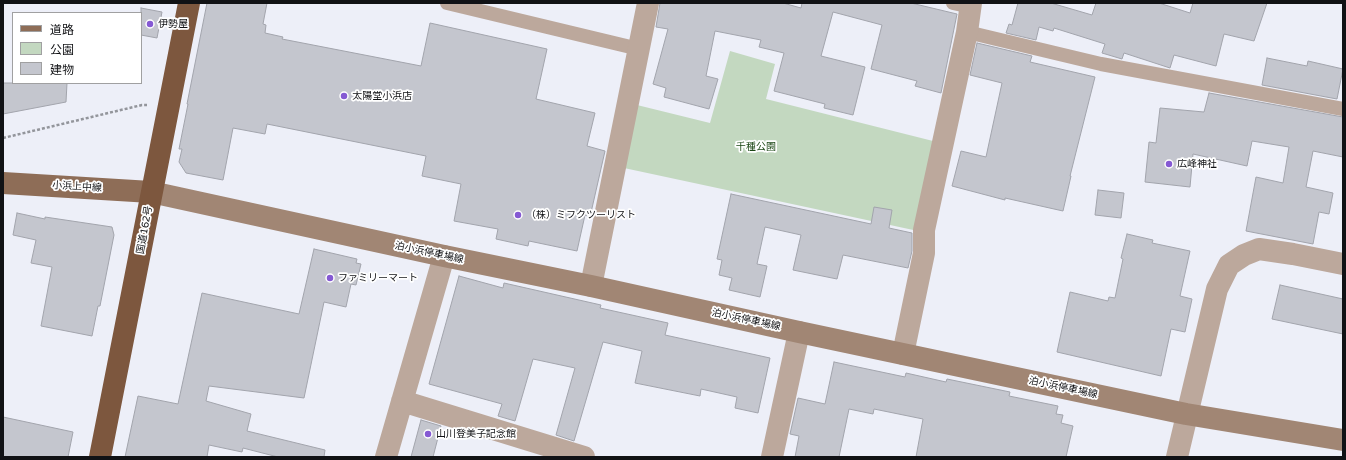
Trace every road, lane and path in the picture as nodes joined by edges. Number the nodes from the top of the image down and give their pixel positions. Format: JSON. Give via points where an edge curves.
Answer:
{"nodes":[{"id":1,"x":189,"y":3,"type":"edge"},
{"id":2,"x":447,"y":3,"type":"edge"},
{"id":3,"x":648,"y":3,"type":"edge"},
{"id":4,"x":965,"y":4,"type":"edge"},
{"id":5,"x":967,"y":32,"type":"junction"},
{"id":6,"x":639,"y":49,"type":"junction"},
{"id":7,"x":149,"y":106,"type":"dead end"},
{"id":8,"x":1343,"y":109,"type":"edge"},
{"id":9,"x":3,"y":138,"type":"edge"},
{"id":10,"x":3,"y":183,"type":"edge"},
{"id":11,"x":151,"y":192,"type":"junction"},
{"id":12,"x":444,"y":256,"type":"junction"},
{"id":13,"x":1343,"y":264,"type":"edge"},
{"id":14,"x":591,"y":286,"type":"junction"},
{"id":15,"x":799,"y":332,"type":"junction"},
{"id":16,"x":903,"y":354,"type":"junction"},
{"id":17,"x":402,"y":401,"type":"junction"},
{"id":18,"x":1186,"y":414,"type":"junction"},
{"id":19,"x":1343,"y":440,"type":"edge"},
{"id":20,"x":100,"y":457,"type":"edge"},
{"id":21,"x":386,"y":457,"type":"edge"},
{"id":22,"x":584,"y":457,"type":"edge"},
{"id":23,"x":772,"y":457,"type":"edge"},
{"id":24,"x":1177,"y":457,"type":"edge"}],
"edges":[{"from":1,"to":11,"type":"highway","name":"国道162号"},
{"from":2,"to":6,"type":"lane"},
{"from":3,"to":6,"type":"street"},
{"from":4,"to":5,"type":"street"},
{"from":5,"to":8,"type":"lane","via":[[1101,64]]},
{"from":5,"to":16,"type":"street","via":[[924,230],[924,253]]},
{"from":6,"to":14,"type":"street"},
{"from":7,"to":9,"type":"path","via":[[142,105]]},
{"from":10,"to":11,"type":"main road","name":"小浜上中線"},
{"from":11,"to":12,"type":"main road","name":"泊小浜停車場線"},
{"from":11,"to":20,"type":"highway","name":"国道162号"},
{"from":12,"to":14,"type":"main road","name":"泊小浜停車場線"},
{"from":12,"to":17,"type":"street"},
{"from":13,"to":18,"type":"street","via":[[1259,250],[1244,254],[1229,265],[1217,289]]},
{"from":14,"to":15,"type":"main road","name":"泊小浜停車場線"},
{"from":15,"to":16,"type":"main road","name":"泊小浜停車場線"},
{"from":15,"to":23,"type":"street"},
{"from":16,"to":18,"type":"main road","name":"泊小浜停車場線"},
{"from":17,"to":21,"type":"street"},
{"from":17,"to":22,"type":"street"},
{"from":18,"to":19,"type":"main road","name":"泊小浜停車場線"},
{"from":18,"to":24,"type":"street"}]}
